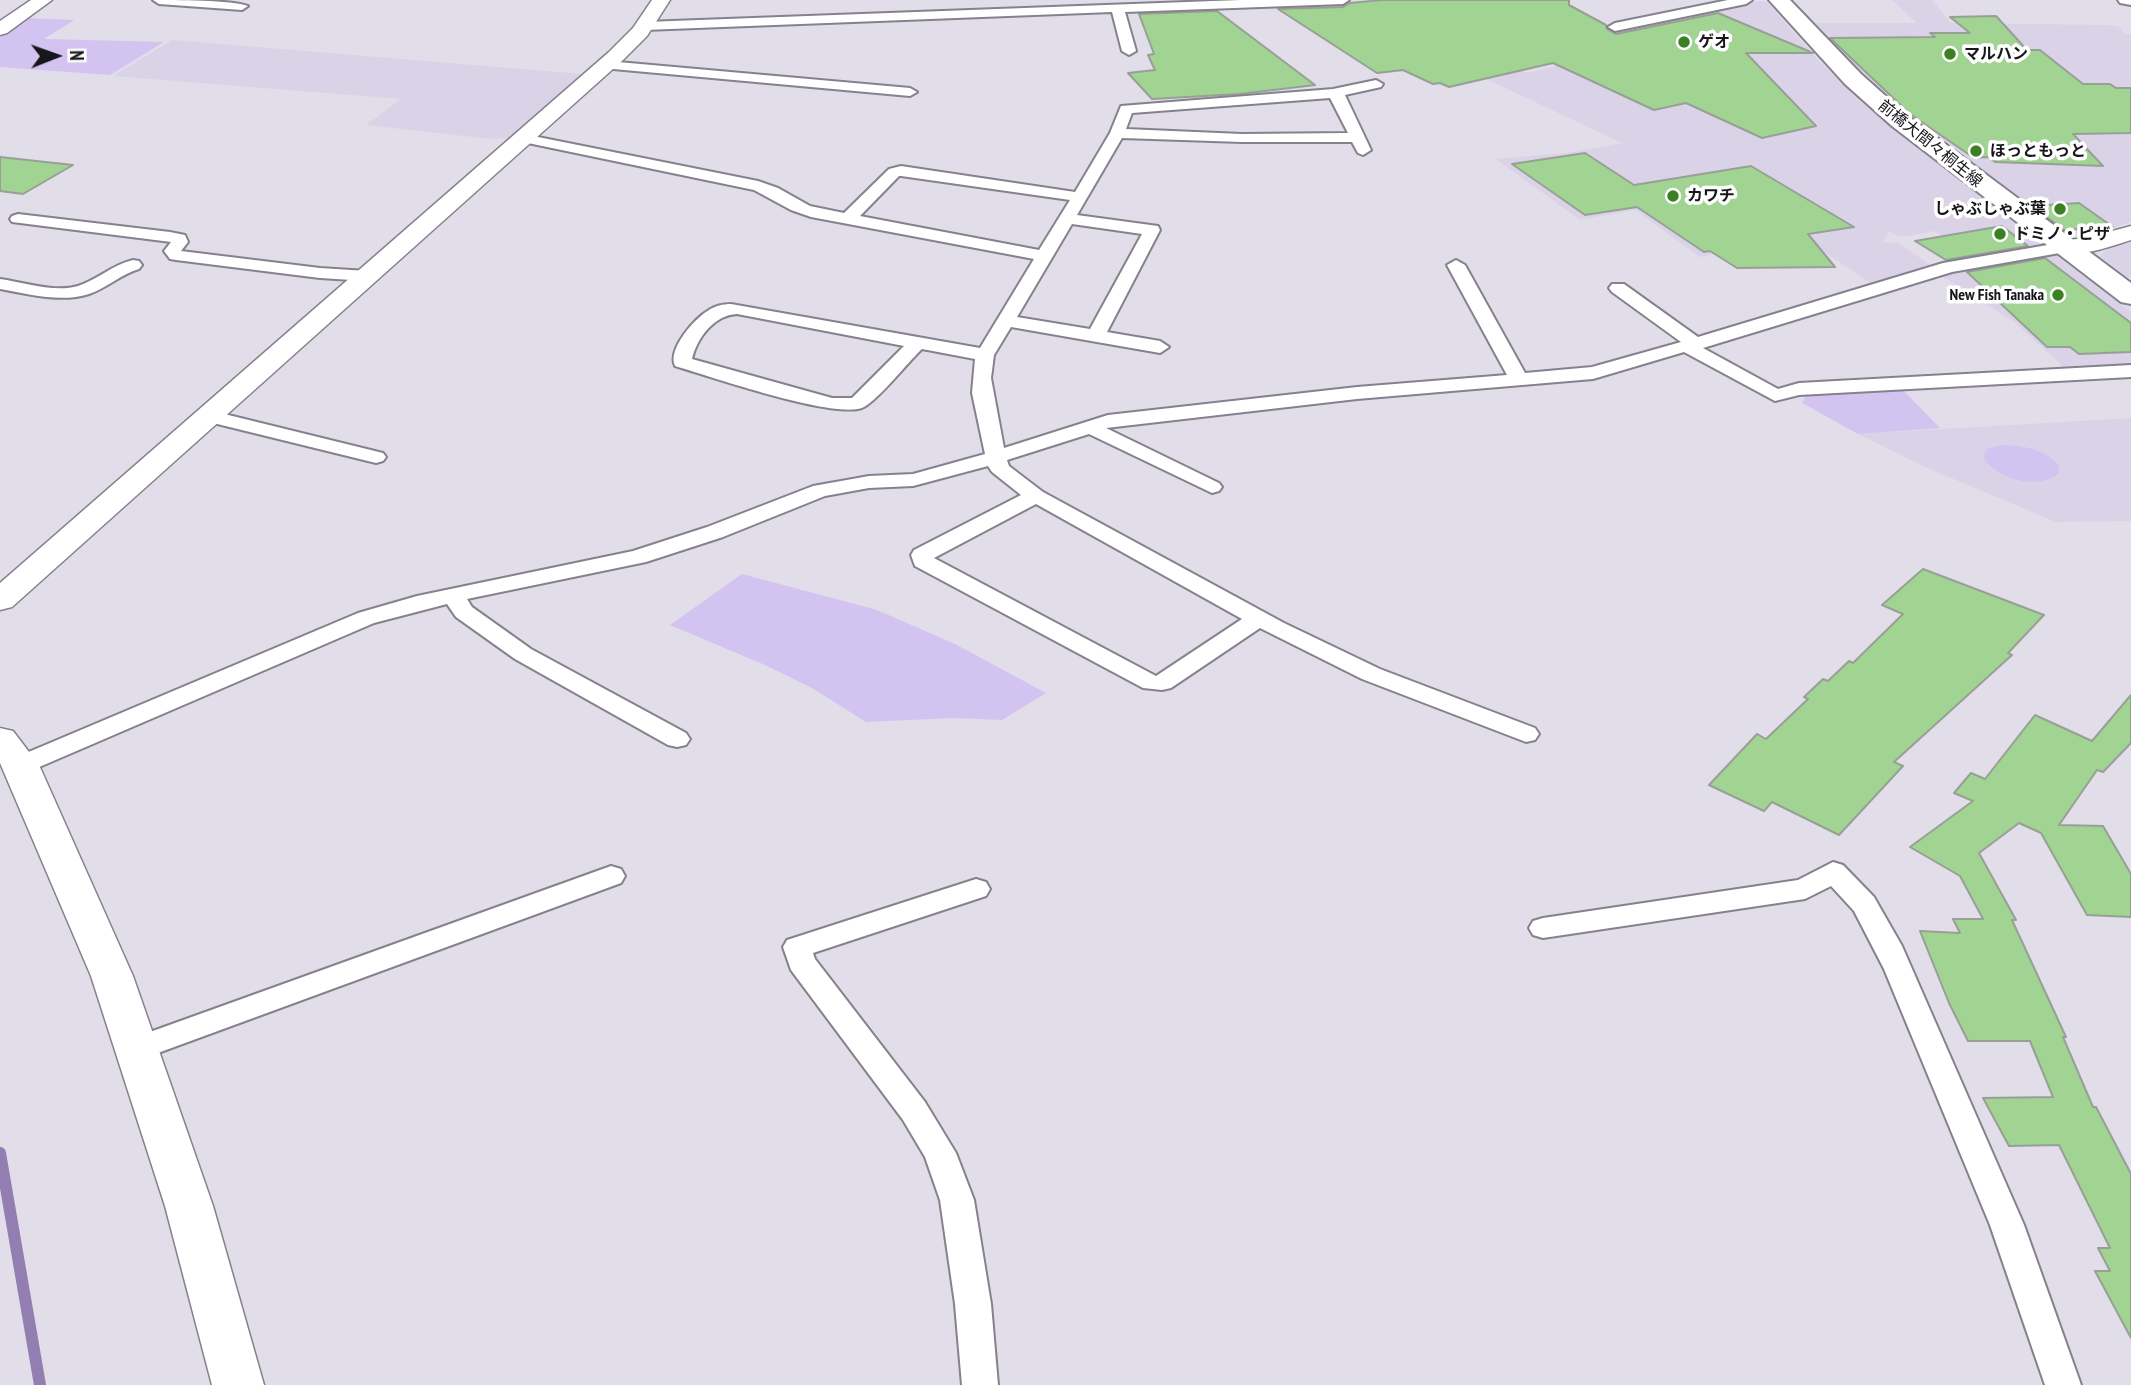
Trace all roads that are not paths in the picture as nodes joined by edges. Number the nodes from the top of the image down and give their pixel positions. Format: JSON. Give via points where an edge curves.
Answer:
{"nodes":[{"id":1,"x":43,"y":0,"type":"edge"},
{"id":2,"x":159,"y":0,"type":"edge"},
{"id":3,"x":661,"y":0,"type":"edge"},
{"id":4,"x":1343,"y":0,"type":"edge"},
{"id":5,"x":1746,"y":0,"type":"edge"},
{"id":6,"x":1779,"y":0,"type":"edge"},
{"id":7,"x":2124,"y":0,"type":"edge"},
{"id":8,"x":2131,"y":1,"type":"edge"},
{"id":9,"x":1165,"y":4,"type":"edge"},
{"id":10,"x":242,"y":6,"type":"dead end"},
{"id":11,"x":1118,"y":10,"type":"junction"},
{"id":12,"x":645,"y":26,"type":"junction"},
{"id":13,"x":1615,"y":27,"type":"dead end"},
{"id":14,"x":0,"y":29,"type":"edge"},
{"id":15,"x":1129,"y":51,"type":"dead end"},
{"id":16,"x":607,"y":65,"type":"junction"},
{"id":17,"x":1376,"y":84,"type":"dead end"},
{"id":18,"x":910,"y":92,"type":"dead end"},
{"id":19,"x":1333,"y":93,"type":"junction"},
{"id":20,"x":1117,"y":133,"type":"junction"},
{"id":21,"x":523,"y":138,"type":"junction"},
{"id":22,"x":1080,"y":197,"type":"junction"},
{"id":23,"x":18,"y":219,"type":"dead end"},
{"id":24,"x":848,"y":219,"type":"junction"},
{"id":25,"x":1067,"y":219,"type":"junction"},
{"id":26,"x":2131,"y":233,"type":"edge"},
{"id":27,"x":2065,"y":247,"type":"junction"},
{"id":28,"x":1043,"y":256,"type":"junction"},
{"id":29,"x":133,"y":265,"type":"dead end"},
{"id":30,"x":1456,"y":265,"type":"dead end"},
{"id":31,"x":367,"y":276,"type":"junction"},
{"id":32,"x":0,"y":284,"type":"edge"},
{"id":33,"x":1618,"y":288,"type":"dead end"},
{"id":34,"x":2131,"y":296,"type":"edge"},
{"id":35,"x":1004,"y":320,"type":"junction"},
{"id":36,"x":1096,"y":335,"type":"junction"},
{"id":37,"x":916,"y":344,"type":"junction"},
{"id":38,"x":1691,"y":345,"type":"junction"},
{"id":39,"x":1160,"y":347,"type":"dead end"},
{"id":40,"x":985,"y":355,"type":"junction"},
{"id":41,"x":2131,"y":371,"type":"edge"},
{"id":42,"x":1519,"y":380,"type":"junction"},
{"id":43,"x":208,"y":416,"type":"junction"},
{"id":44,"x":1091,"y":425,"type":"junction"},
{"id":45,"x":376,"y":457,"type":"dead end"},
{"id":46,"x":996,"y":458,"type":"junction"},
{"id":47,"x":1212,"y":487,"type":"dead end"},
{"id":48,"x":1036,"y":496,"type":"junction"},
{"id":49,"x":453,"y":595,"type":"junction"},
{"id":50,"x":0,"y":600,"type":"edge"},
{"id":51,"x":1258,"y":619,"type":"junction"},
{"id":52,"x":1526,"y":734,"type":"dead end"},
{"id":53,"x":677,"y":739,"type":"dead end"},
{"id":54,"x":10,"y":752,"type":"edge"},
{"id":55,"x":611,"y":876,"type":"dead end"},
{"id":56,"x":976,"y":889,"type":"dead end"},
{"id":57,"x":1543,"y":928,"type":"dead end"},
{"id":58,"x":136,"y":1049,"type":"junction"},
{"id":59,"x":238,"y":1385,"type":"edge"},
{"id":60,"x":981,"y":1385,"type":"edge"},
{"id":61,"x":2063,"y":1385,"type":"edge"}],
"edges":[{"from":1,"to":14,"type":"street"},
{"from":2,"to":10,"type":"street"},
{"from":3,"to":12,"type":"street"},
{"from":4,"to":9,"type":"street"},
{"from":5,"to":13,"type":"street"},
{"from":6,"to":27,"type":"main road","name":"前橋大間々桐生線","via":[[1853,79],[1900,121]]},
{"from":7,"to":8,"type":"street"},
{"from":9,"to":11,"type":"street"},
{"from":11,"to":12,"type":"street"},
{"from":11,"to":15,"type":"street"},
{"from":12,"to":16,"type":"street"},
{"from":16,"to":18,"type":"street"},
{"from":16,"to":21,"type":"street"},
{"from":17,"to":19,"type":"street"},
{"from":19,"to":20,"type":"street","via":[[1126,109]]},
{"from":19,"to":20,"type":"street","via":[[1361,144]]},
{"from":20,"to":22,"type":"street"},
{"from":21,"to":24,"type":"street","via":[[758,186],[776,192],[801,210]]},
{"from":21,"to":31,"type":"street"},
{"from":22,"to":24,"type":"street","via":[[901,171],[894,172]]},
{"from":22,"to":25,"type":"street"},
{"from":23,"to":31,"type":"street","via":[[179,239],[172,251],[176,255]]},
{"from":24,"to":28,"type":"street"},
{"from":25,"to":28,"type":"street"},
{"from":25,"to":36,"type":"street","via":[[1152,230]]},
{"from":26,"to":27,"type":"street"},
{"from":27,"to":34,"type":"main road","name":"前橋大間々桐生線"},
{"from":27,"to":38,"type":"street","via":[[1949,267]]},
{"from":28,"to":35,"type":"street"},
{"from":29,"to":32,"type":"street","via":[[72,292]]},
{"from":30,"to":42,"type":"street"},
{"from":31,"to":43,"type":"street"},
{"from":33,"to":38,"type":"street"},
{"from":35,"to":36,"type":"street"},
{"from":35,"to":40,"type":"street"},
{"from":36,"to":39,"type":"street"},
{"from":37,"to":37,"type":"street","via":[[726,309],[712,316],[684,350],[682,362],[842,406],[865,398]]},
{"from":37,"to":40,"type":"street"},
{"from":38,"to":41,"type":"street","via":[[1775,395],[1799,389]]},
{"from":38,"to":42,"type":"street","via":[[1593,373]]},
{"from":40,"to":46,"type":"street","via":[[982,393]]},
{"from":42,"to":44,"type":"street","via":[[1236,405]]},
{"from":43,"to":45,"type":"street"},
{"from":43,"to":50,"type":"street"},
{"from":44,"to":46,"type":"street"},
{"from":44,"to":47,"type":"street"},
{"from":46,"to":48,"type":"street","via":[[999,468]]},
{"from":46,"to":49,"type":"street","via":[[925,478],[835,486],[662,551]]},
{"from":48,"to":51,"type":"street"},
{"from":48,"to":51,"type":"street","via":[[922,555],[923,561],[1152,683],[1162,683]]},
{"from":49,"to":53,"type":"street","via":[[464,612],[523,654]]},
{"from":49,"to":54,"type":"street","via":[[387,611]]},
{"from":51,"to":52,"type":"street","via":[[1371,674]]},
{"from":54,"to":58,"type":"street","via":[[112,976]]},
{"from":55,"to":58,"type":"street"},
{"from":56,"to":60,"type":"street","via":[[797,947],[801,962],[914,1111],[940,1153],[957,1200]]},
{"from":57,"to":61,"type":"street","via":[[1805,889],[1833,872],[1849,883],[1866,905],[1890,954],[1982,1165]]},
{"from":58,"to":59,"type":"street","via":[[189,1206]]}]}
